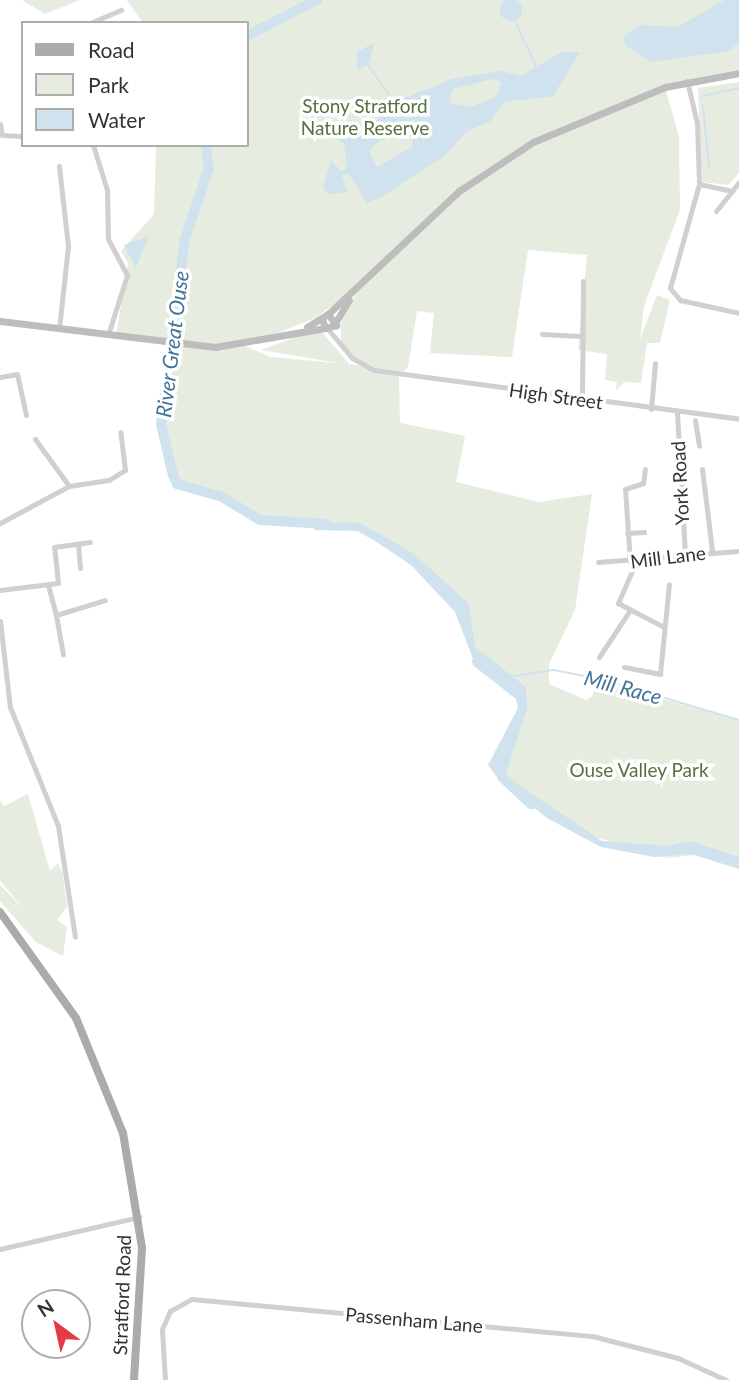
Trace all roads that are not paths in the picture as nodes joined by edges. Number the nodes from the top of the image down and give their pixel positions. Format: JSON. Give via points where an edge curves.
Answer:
{"nodes":[{"id":1,"x":121,"y":10,"type":"dead end"},
{"id":2,"x":95,"y":21,"type":"edge"},
{"id":3,"x":739,"y":74,"type":"edge"},
{"id":4,"x":687,"y":81,"type":"junction"},
{"id":5,"x":0,"y":124,"type":"edge"},
{"id":6,"x":21,"y":136,"type":"edge"},
{"id":7,"x":92,"y":147,"type":"edge"},
{"id":8,"x":59,"y":166,"type":"dead end"},
{"id":9,"x":739,"y":182,"type":"edge"},
{"id":10,"x":699,"y":184,"type":"junction"},
{"id":11,"x":732,"y":191,"type":"junction"},
{"id":12,"x":716,"y":211,"type":"dead end"},
{"id":13,"x":583,"y":281,"type":"dead end"},
{"id":14,"x":353,"y":293,"type":"junction"},
{"id":15,"x":739,"y":313,"type":"edge"},
{"id":16,"x":325,"y":316,"type":"junction"},
{"id":17,"x":0,"y":321,"type":"edge"},
{"id":18,"x":337,"y":322,"type":"junction"},
{"id":19,"x":326,"y":328,"type":"junction"},
{"id":20,"x":59,"y":329,"type":"junction"},
{"id":21,"x":300,"y":331,"type":"junction"},
{"id":22,"x":542,"y":334,"type":"dead end"},
{"id":23,"x":108,"y":335,"type":"junction"},
{"id":24,"x":580,"y":336,"type":"junction"},
{"id":25,"x":341,"y":343,"type":"junction"},
{"id":26,"x":655,"y":363,"type":"dead end"},
{"id":27,"x":0,"y":377,"type":"edge"},
{"id":28,"x":582,"y":399,"type":"junction"},
{"id":29,"x":651,"y":409,"type":"junction"},
{"id":30,"x":677,"y":412,"type":"junction"},
{"id":31,"x":26,"y":415,"type":"dead end"},
{"id":32,"x":739,"y":419,"type":"edge"},
{"id":33,"x":695,"y":420,"type":"dead end"},
{"id":34,"x":120,"y":432,"type":"dead end"},
{"id":35,"x":35,"y":439,"type":"dead end"},
{"id":36,"x":699,"y":446,"type":"dead end"},
{"id":37,"x":645,"y":469,"type":"dead end"},
{"id":38,"x":702,"y":469,"type":"dead end"},
{"id":39,"x":69,"y":486,"type":"junction"},
{"id":40,"x":0,"y":523,"type":"edge"},
{"id":41,"x":644,"y":532,"type":"dead end"},
{"id":42,"x":627,"y":533,"type":"junction"},
{"id":43,"x":90,"y":542,"type":"dead end"},
{"id":44,"x":78,"y":544,"type":"junction"},
{"id":45,"x":712,"y":551,"type":"junction"},
{"id":46,"x":739,"y":551,"type":"edge"},
{"id":47,"x":685,"y":553,"type":"junction"},
{"id":48,"x":598,"y":562,"type":"dead end"},
{"id":49,"x":633,"y":562,"type":"junction"},
{"id":50,"x":80,"y":568,"type":"dead end"},
{"id":51,"x":668,"y":584,"type":"dead end"},
{"id":52,"x":48,"y":585,"type":"junction"},
{"id":53,"x":0,"y":590,"type":"edge"},
{"id":54,"x":105,"y":600,"type":"dead end"},
{"id":55,"x":628,"y":613,"type":"junction"},
{"id":56,"x":56,"y":615,"type":"junction"},
{"id":57,"x":0,"y":621,"type":"edge"},
{"id":58,"x":664,"y":627,"type":"junction"},
{"id":59,"x":596,"y":647,"type":"dead end"},
{"id":60,"x":604,"y":651,"type":"junction"},
{"id":61,"x":63,"y":654,"type":"dead end"},
{"id":62,"x":599,"y":657,"type":"dead end"},
{"id":63,"x":624,"y":667,"type":"dead end"},
{"id":64,"x":2,"y":671,"type":"edge"},
{"id":65,"x":0,"y":912,"type":"edge"},
{"id":66,"x":75,"y":937,"type":"dead end"},
{"id":67,"x":139,"y":1217,"type":"junction"},
{"id":68,"x":0,"y":1249,"type":"edge"},
{"id":69,"x":134,"y":1380,"type":"edge"},
{"id":70,"x":165,"y":1380,"type":"edge"},
{"id":71,"x":726,"y":1380,"type":"edge"}],
"edges":[{"from":1,"to":2,"type":"street"},
{"from":3,"to":4,"type":"street"},
{"from":4,"to":10,"type":"street"},
{"from":4,"to":14,"type":"street","via":[[588,115],[496,165],[435,212]]},
{"from":5,"to":6,"type":"street","via":[[2,135]]},
{"from":7,"to":23,"type":"street","via":[[107,190],[108,239],[127,275]]},
{"from":8,"to":20,"type":"street","via":[[68,246]]},
{"from":9,"to":11,"type":"street"},
{"from":10,"to":11,"type":"street"},
{"from":10,"to":15,"type":"street","via":[[670,274],[672,293]]},
{"from":11,"to":12,"type":"street"},
{"from":13,"to":24,"type":"street"},
{"from":14,"to":16,"type":"street"},
{"from":14,"to":18,"type":"street"},
{"from":16,"to":18,"type":"street"},
{"from":16,"to":19,"type":"street"},
{"from":16,"to":21,"type":"street"},
{"from":17,"to":20,"type":"street"},
{"from":18,"to":19,"type":"street"},
{"from":18,"to":25,"type":"street"},
{"from":19,"to":21,"type":"street"},
{"from":19,"to":25,"type":"street"},
{"from":20,"to":23,"type":"street"},
{"from":21,"to":23,"type":"street","via":[[251,345],[194,346]]},
{"from":22,"to":24,"type":"street"},
{"from":24,"to":28,"type":"street","via":[[587,366]]},
{"from":25,"to":28,"type":"street","name":"High Street","via":[[374,370]]},
{"from":26,"to":29,"type":"street"},
{"from":27,"to":31,"type":"street","via":[[17,374]]},
{"from":28,"to":29,"type":"street","name":"High Street"},
{"from":29,"to":30,"type":"street","name":"High Street"},
{"from":30,"to":32,"type":"street","name":"High Street"},
{"from":30,"to":47,"type":"street","name":"York Road"},
{"from":33,"to":36,"type":"street"},
{"from":34,"to":39,"type":"street","via":[[125,470],[109,480]]},
{"from":35,"to":39,"type":"street"},
{"from":37,"to":42,"type":"street","via":[[643,483],[625,489]]},
{"from":38,"to":45,"type":"street"},
{"from":39,"to":40,"type":"street"},
{"from":41,"to":42,"type":"street"},
{"from":42,"to":49,"type":"street"},
{"from":43,"to":44,"type":"street"},
{"from":44,"to":50,"type":"street"},
{"from":44,"to":52,"type":"street","via":[[54,547],[58,583]]},
{"from":45,"to":46,"type":"street","name":"Mill Lane"},
{"from":45,"to":47,"type":"street","name":"Mill Lane"},
{"from":47,"to":49,"type":"street","name":"Mill Lane"},
{"from":48,"to":49,"type":"street","name":"Mill Lane"},
{"from":49,"to":55,"type":"street","via":[[618,594]]},
{"from":51,"to":58,"type":"street"},
{"from":52,"to":53,"type":"street"},
{"from":52,"to":56,"type":"street"},
{"from":54,"to":56,"type":"street"},
{"from":55,"to":58,"type":"street"},
{"from":55,"to":60,"type":"street"},
{"from":56,"to":61,"type":"street"},
{"from":57,"to":64,"type":"street"},
{"from":58,"to":63,"type":"street","via":[[657,677]]},
{"from":59,"to":60,"type":"street"},
{"from":60,"to":62,"type":"street"},
{"from":64,"to":66,"type":"street","via":[[15,727],[58,827]]},
{"from":65,"to":67,"type":"main road","name":"Stratford Road","via":[[52,977],[112,1097]]},
{"from":67,"to":68,"type":"street"},
{"from":67,"to":69,"type":"main road","name":"Stratford Road","via":[[142,1275]]},
{"from":70,"to":71,"type":"street","name":"Passenham Lane","via":[[162,1329],[170,1311],[192,1299],[592,1336],[668,1354]]}]}
